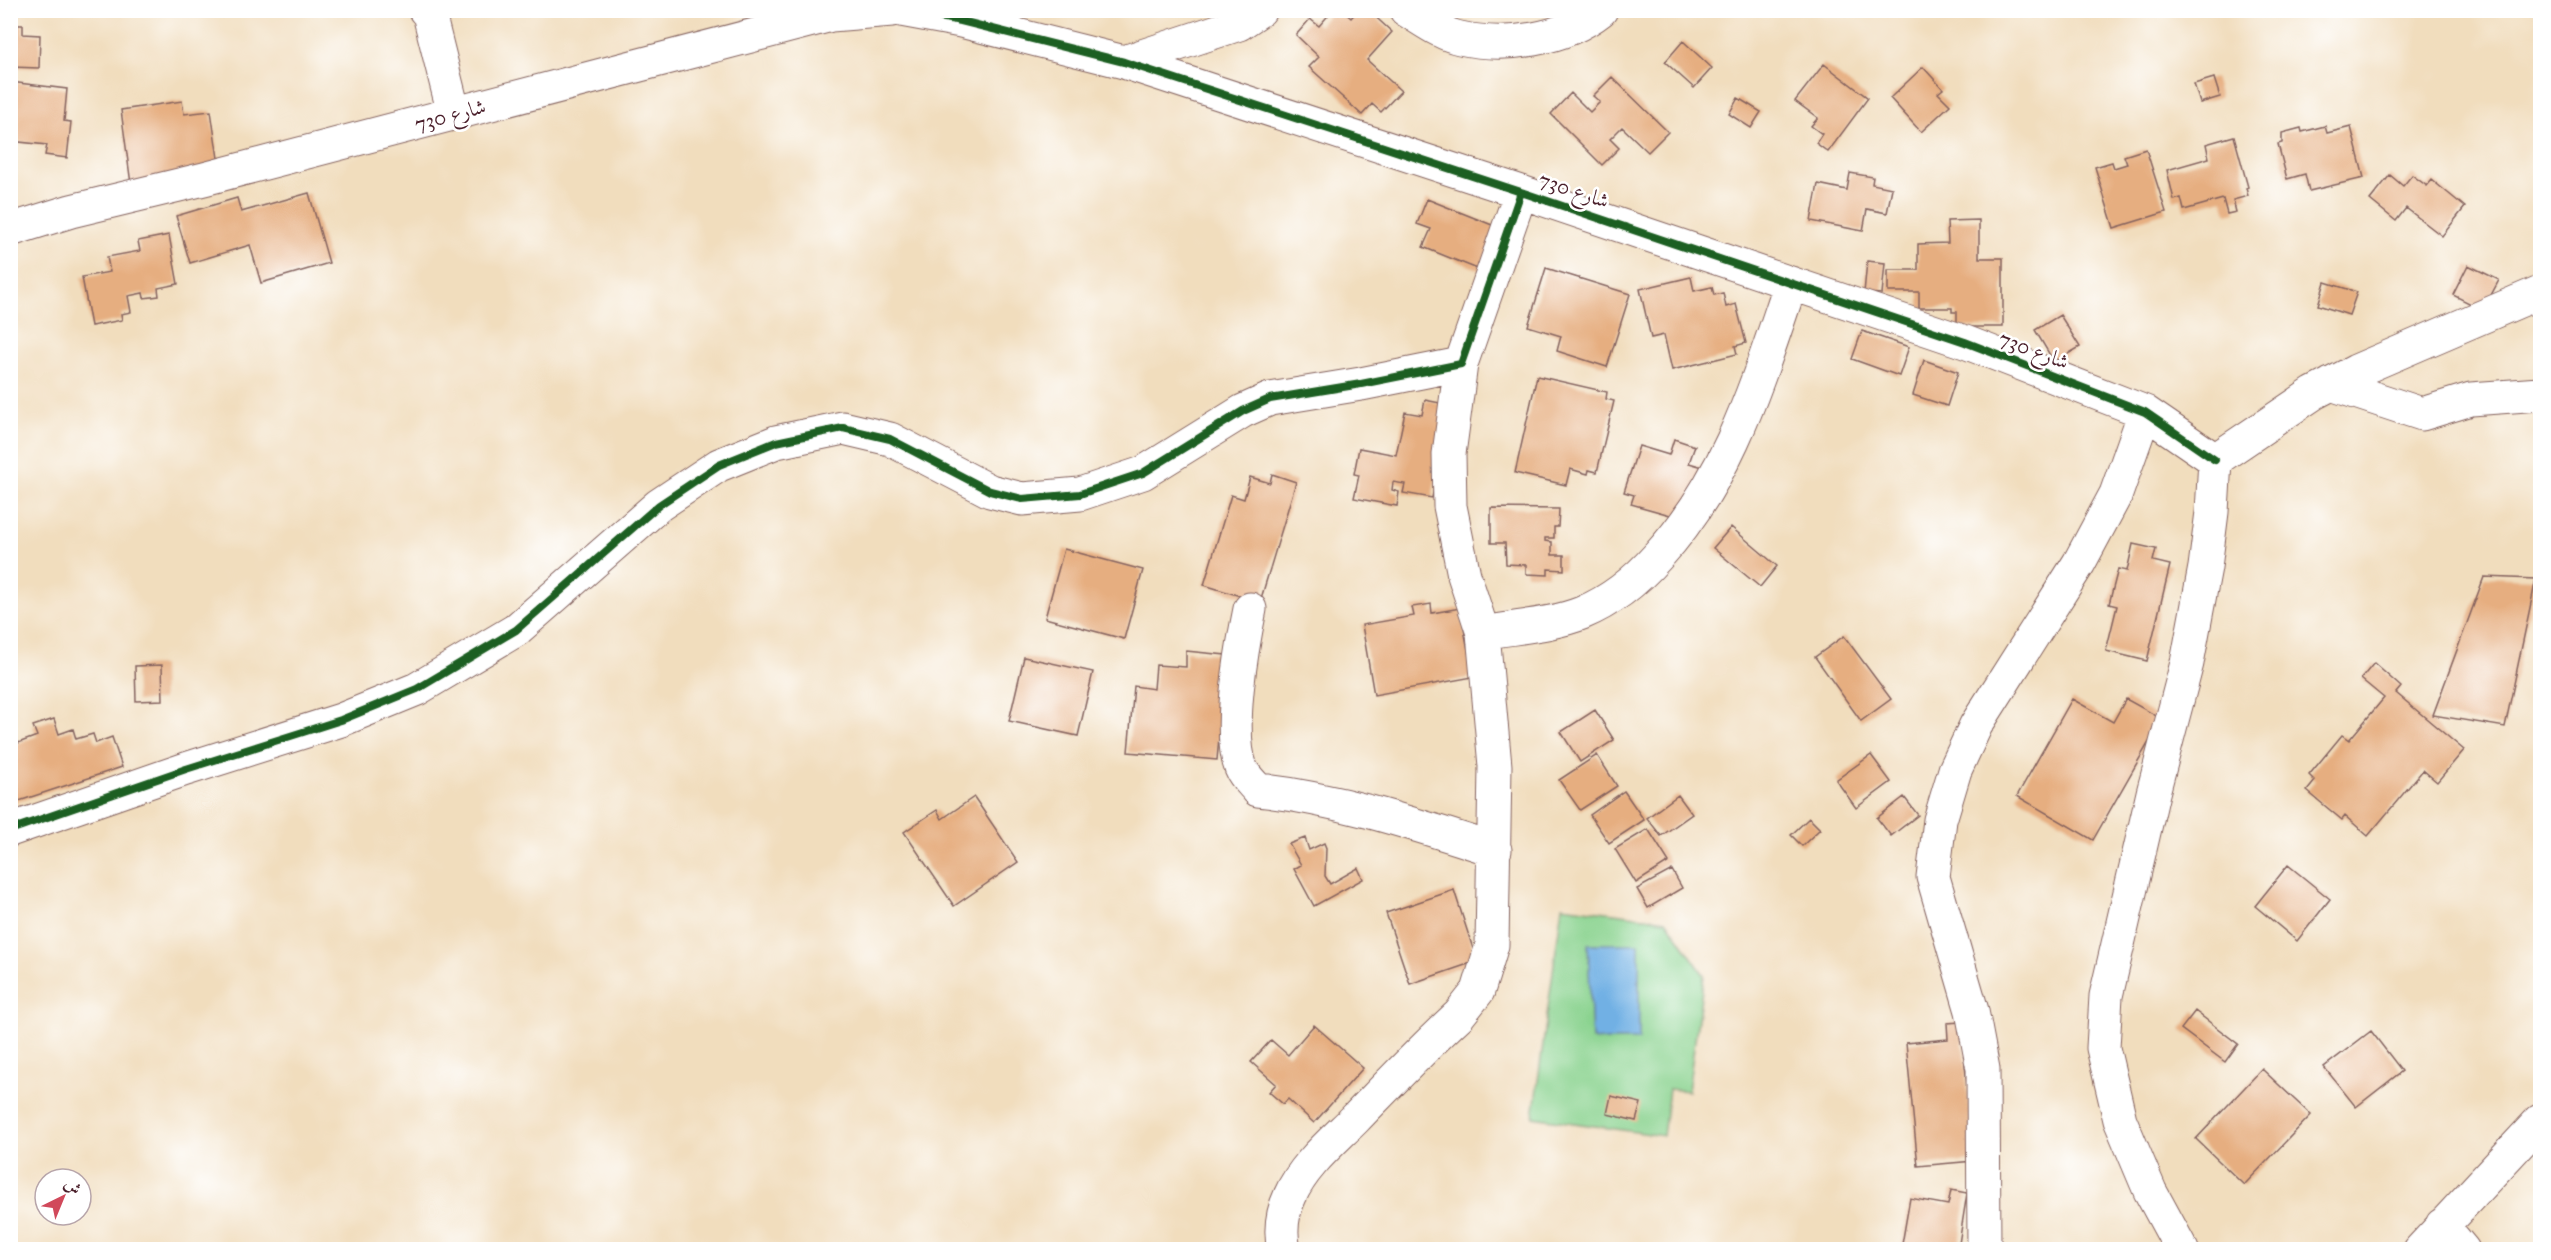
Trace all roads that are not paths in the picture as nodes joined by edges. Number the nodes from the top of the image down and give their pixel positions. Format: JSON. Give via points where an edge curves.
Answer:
{"nodes":[{"id":1,"x":425,"y":10,"type":"edge"},
{"id":2,"x":892,"y":10,"type":"edge"},
{"id":3,"x":901,"y":10,"type":"edge"},
{"id":4,"x":1260,"y":10,"type":"edge"},
{"id":5,"x":1406,"y":10,"type":"edge"},
{"id":6,"x":1601,"y":10,"type":"edge"},
{"id":7,"x":856,"y":12,"type":"edge"},
{"id":8,"x":1124,"y":62,"type":"junction"},
{"id":9,"x":454,"y":114,"type":"junction"},
{"id":10,"x":1521,"y":192,"type":"junction"},
{"id":11,"x":10,"y":230,"type":"edge"},
{"id":12,"x":1791,"y":283,"type":"junction"},
{"id":13,"x":2541,"y":292,"type":"edge"},
{"id":14,"x":1461,"y":364,"type":"junction"},
{"id":15,"x":2331,"y":384,"type":"junction"},
{"id":16,"x":2541,"y":394,"type":"edge"},
{"id":17,"x":2145,"y":412,"type":"junction"},
{"id":18,"x":2215,"y":460,"type":"junction"},
{"id":19,"x":1250,"y":609,"type":"dead end"},
{"id":20,"x":1483,"y":633,"type":"junction"},
{"id":21,"x":10,"y":830,"type":"edge"},
{"id":22,"x":1495,"y":850,"type":"junction"},
{"id":23,"x":2541,"y":1121,"type":"edge"},
{"id":24,"x":2442,"y":1225,"type":"junction"},
{"id":25,"x":2181,"y":1249,"type":"edge"},
{"id":26,"x":1284,"y":1250,"type":"edge"},
{"id":27,"x":1984,"y":1250,"type":"edge"},
{"id":28,"x":2420,"y":1250,"type":"edge"},
{"id":29,"x":2463,"y":1250,"type":"edge"}],
"edges":[{"from":1,"to":9,"type":"street"},
{"from":2,"to":7,"type":"street","name":"شارع 730"},
{"from":3,"to":8,"type":"street","name":"شارع 730","via":[[962,21]]},
{"from":4,"to":8,"type":"street","via":[[1239,24]]},
{"from":5,"to":6,"type":"street","via":[[1458,38],[1506,42],[1533,41]]},
{"from":7,"to":9,"type":"street","name":"شارع 730","via":[[831,15]]},
{"from":8,"to":10,"type":"street","name":"شارع 730"},
{"from":9,"to":11,"type":"street","name":"شارع 730"},
{"from":10,"to":12,"type":"street","name":"شارع 730"},
{"from":10,"to":14,"type":"street"},
{"from":12,"to":17,"type":"street","name":"شارع 730","via":[[1965,342]]},
{"from":12,"to":20,"type":"street","via":[[1750,403],[1719,473],[1676,537],[1625,590],[1580,614]]},
{"from":13,"to":15,"type":"street"},
{"from":14,"to":20,"type":"street","via":[[1449,454],[1450,506],[1464,575]]},
{"from":14,"to":21,"type":"street","via":[[1270,399],[1243,411],[1143,474],[1080,494],[1022,499],[990,491],[890,439],[843,428],[776,442],[719,465],[658,505],[516,630],[417,689],[341,720]]},
{"from":15,"to":16,"type":"street","via":[[2422,414],[2471,399]]},
{"from":15,"to":18,"type":"street"},
{"from":17,"to":18,"type":"street","name":"شارع 730"},
{"from":17,"to":27,"type":"street","via":[[2116,494],[2079,563],[1976,725],[1954,770],[1940,820],[1934,877],[1972,1011],[1983,1069]]},
{"from":18,"to":25,"type":"street","via":[[2205,567],[2187,663],[2106,996],[2103,1048],[2120,1120],[2150,1191]]},
{"from":19,"to":22,"type":"street","via":[[1240,654],[1236,754],[1242,771],[1257,790],[1342,803]]},
{"from":20,"to":22,"type":"street","via":[[1495,766]]},
{"from":22,"to":26,"type":"street","via":[[1492,945],[1478,991],[1298,1180],[1284,1213]]},
{"from":23,"to":24,"type":"street"},
{"from":24,"to":28,"type":"street"},
{"from":24,"to":29,"type":"street"}]}
